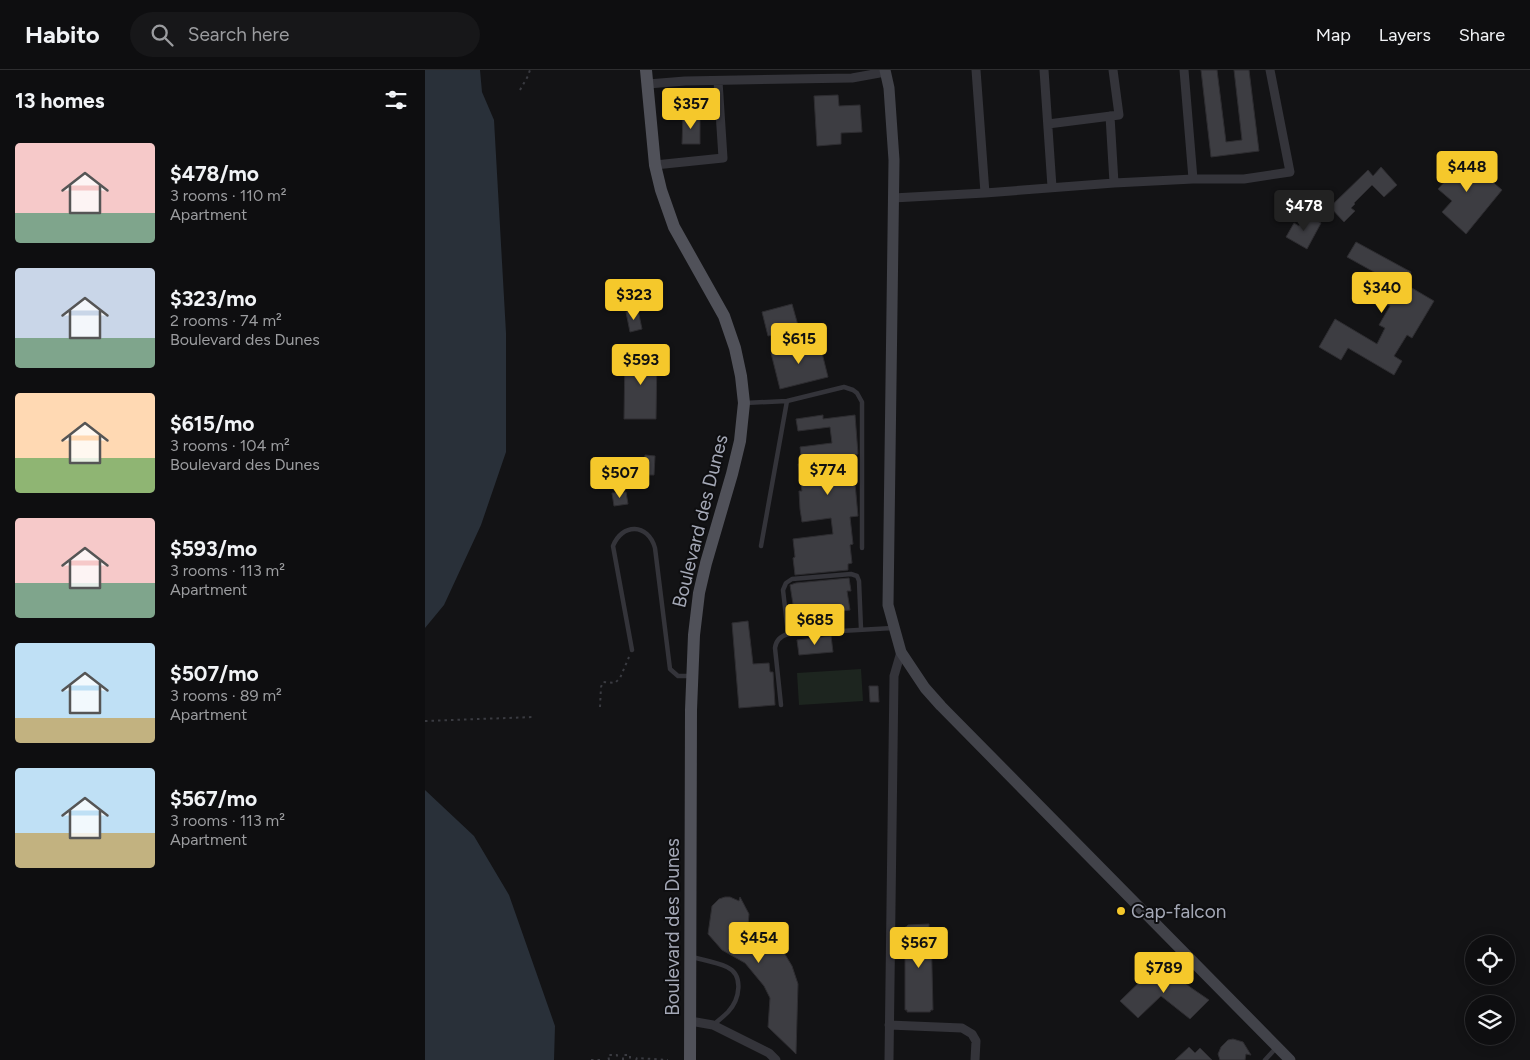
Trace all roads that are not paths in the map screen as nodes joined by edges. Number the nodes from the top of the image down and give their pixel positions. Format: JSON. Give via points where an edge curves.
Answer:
{"nodes":[{"id":1,"x":646,"y":70,"type":"edge"},
{"id":2,"x":977,"y":70,"type":"edge"},
{"id":3,"x":1044,"y":70,"type":"edge"},
{"id":4,"x":1113,"y":70,"type":"edge"},
{"id":5,"x":1184,"y":70,"type":"edge"},
{"id":6,"x":1270,"y":70,"type":"edge"},
{"id":7,"x":885,"y":71,"type":"edge"},
{"id":8,"x":718,"y":81,"type":"junction"},
{"id":9,"x":648,"y":84,"type":"junction"},
{"id":10,"x":1110,"y":116,"type":"junction"},
{"id":11,"x":1048,"y":124,"type":"junction"},
{"id":12,"x":655,"y":165,"type":"junction"},
{"id":13,"x":1193,"y":179,"type":"junction"},
{"id":14,"x":1114,"y":183,"type":"junction"},
{"id":15,"x":1052,"y":187,"type":"junction"},
{"id":16,"x":985,"y":193,"type":"junction"},
{"id":17,"x":893,"y":198,"type":"junction"},
{"id":18,"x":787,"y":401,"type":"junction"},
{"id":19,"x":745,"y":403,"type":"junction"},
{"id":20,"x":761,"y":546,"type":"dead end"},
{"id":21,"x":862,"y":548,"type":"dead end"},
{"id":22,"x":893,"y":628,"type":"junction"},
{"id":23,"x":861,"y":629,"type":"junction"},
{"id":24,"x":787,"y":634,"type":"junction"},
{"id":25,"x":632,"y":650,"type":"road end"},
{"id":26,"x":901,"y":652,"type":"junction"},
{"id":27,"x":692,"y":676,"type":"junction"},
{"id":28,"x":781,"y":704,"type":"dead end"},
{"id":29,"x":690,"y":957,"type":"junction"},
{"id":30,"x":690,"y":1021,"type":"junction"},
{"id":31,"x":713,"y":1025,"type":"junction"},
{"id":32,"x":889,"y":1025,"type":"junction"},
{"id":33,"x":1277,"y":1047,"type":"junction"},
{"id":34,"x":690,"y":1060,"type":"edge"},
{"id":35,"x":777,"y":1060,"type":"edge"},
{"id":36,"x":889,"y":1060,"type":"edge"},
{"id":37,"x":975,"y":1060,"type":"edge"},
{"id":38,"x":1265,"y":1060,"type":"edge"},
{"id":39,"x":1290,"y":1060,"type":"edge"}],
"edges":[{"from":1,"to":9,"type":"main road","name":"Boulevard des Dunes"},
{"from":2,"to":16,"type":"street"},
{"from":3,"to":11,"type":"street"},
{"from":4,"to":10,"type":"street","via":[[1119,115]]},
{"from":5,"to":13,"type":"street"},
{"from":6,"to":13,"type":"street","via":[[1291,172],[1244,179]]},
{"from":7,"to":8,"type":"street","via":[[852,78]]},
{"from":7,"to":17,"type":"main road","via":[[894,160]]},
{"from":8,"to":9,"type":"street"},
{"from":8,"to":12,"type":"street","via":[[723,158]]},
{"from":9,"to":12,"type":"main road","name":"Boulevard des Dunes"},
{"from":10,"to":11,"type":"street"},
{"from":10,"to":14,"type":"street"},
{"from":11,"to":15,"type":"street"},
{"from":12,"to":19,"type":"main road","name":"Boulevard des Dunes","via":[[674,226],[724,316],[735,348]]},
{"from":13,"to":14,"type":"street"},
{"from":14,"to":15,"type":"street"},
{"from":15,"to":16,"type":"street"},
{"from":16,"to":17,"type":"street"},
{"from":17,"to":22,"type":"main road","via":[[887,582]]},
{"from":18,"to":19,"type":"lane"},
{"from":18,"to":20,"type":"lane"},
{"from":18,"to":21,"type":"lane","via":[[844,387],[853,390],[860,398]]},
{"from":19,"to":27,"type":"main road","name":"Boulevard des Dunes","via":[[738,449],[699,593]]},
{"from":22,"to":23,"type":"lane"},
{"from":22,"to":26,"type":"main road"},
{"from":23,"to":24,"type":"lane"},
{"from":23,"to":24,"type":"lane","via":[[859,581],[851,574],[792,578],[786,583],[783,590]]},
{"from":24,"to":28,"type":"lane","via":[[779,638],[775,648]]},
{"from":25,"to":27,"type":"lane","via":[[613,546],[621,534],[635,529],[648,534],[655,548],[670,669],[678,676]]},
{"from":26,"to":32,"type":"street","via":[[894,676]]},
{"from":26,"to":33,"type":"main road","via":[[941,706]]},
{"from":27,"to":29,"type":"main road","name":"Boulevard des Dunes"},
{"from":29,"to":30,"type":"main road","name":"Boulevard des Dunes"},
{"from":29,"to":31,"type":"lane","via":[[727,967],[736,974],[739,983],[736,997],[729,1011]]},
{"from":30,"to":31,"type":"street"},
{"from":30,"to":34,"type":"main road","name":"Boulevard des Dunes"},
{"from":31,"to":35,"type":"street"},
{"from":32,"to":36,"type":"street"},
{"from":32,"to":37,"type":"street","via":[[961,1028],[972,1034],[976,1041]]},
{"from":33,"to":38,"type":"lane"},
{"from":33,"to":39,"type":"main road"}]}
